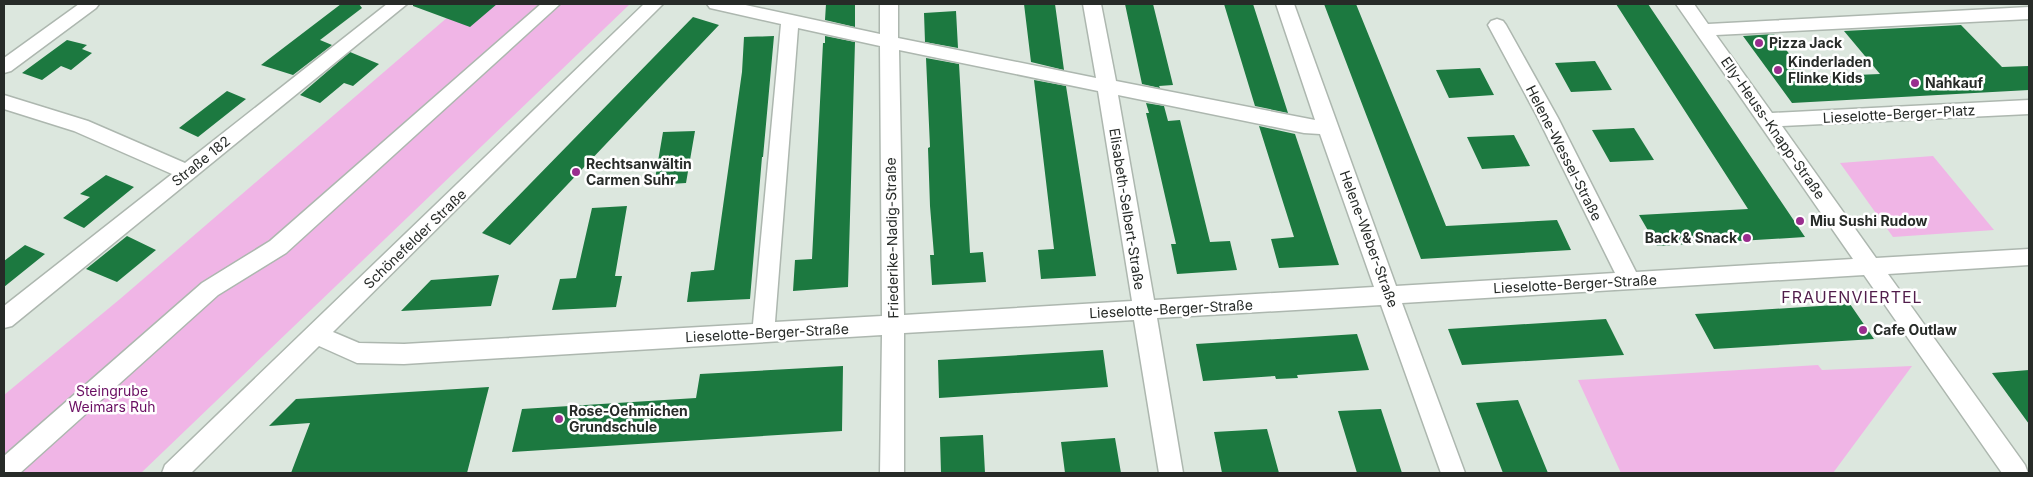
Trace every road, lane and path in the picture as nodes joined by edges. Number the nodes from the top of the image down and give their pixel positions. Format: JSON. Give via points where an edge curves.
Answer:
{"nodes":[{"id":1,"x":90,"y":4,"type":"edge"},
{"id":2,"x":398,"y":4,"type":"edge"},
{"id":3,"x":551,"y":4,"type":"edge"},
{"id":4,"x":654,"y":4,"type":"edge"},
{"id":5,"x":716,"y":4,"type":"edge"},
{"id":6,"x":889,"y":4,"type":"edge"},
{"id":7,"x":1092,"y":4,"type":"edge"},
{"id":8,"x":1285,"y":4,"type":"edge"},
{"id":9,"x":1685,"y":4,"type":"edge"},
{"id":10,"x":2029,"y":12,"type":"edge"},
{"id":11,"x":790,"y":20,"type":"junction"},
{"id":12,"x":1497,"y":25,"type":"dead end"},
{"id":13,"x":1703,"y":30,"type":"junction"},
{"id":14,"x":888,"y":42,"type":"junction"},
{"id":15,"x":4,"y":67,"type":"edge"},
{"id":16,"x":1107,"y":86,"type":"junction"},
{"id":17,"x":4,"y":102,"type":"edge"},
{"id":18,"x":2029,"y":107,"type":"edge"},
{"id":19,"x":1769,"y":120,"type":"junction"},
{"id":20,"x":1328,"y":128,"type":"junction"},
{"id":21,"x":187,"y":172,"type":"junction"},
{"id":22,"x":2029,"y":257,"type":"edge"},
{"id":23,"x":1871,"y":266,"type":"junction"},
{"id":24,"x":1630,"y":281,"type":"junction"},
{"id":25,"x":1390,"y":296,"type":"junction"},
{"id":26,"x":1143,"y":310,"type":"junction"},
{"id":27,"x":4,"y":319,"type":"edge"},
{"id":28,"x":893,"y":325,"type":"junction"},
{"id":29,"x":762,"y":333,"type":"junction"},
{"id":30,"x":316,"y":335,"type":"junction"},
{"id":31,"x":4,"y":472,"type":"edge"},
{"id":32,"x":174,"y":473,"type":"edge"},
{"id":33,"x":892,"y":473,"type":"edge"},
{"id":34,"x":1172,"y":473,"type":"edge"},
{"id":35,"x":1453,"y":473,"type":"edge"},
{"id":36,"x":2016,"y":473,"type":"edge"}],
"edges":[{"from":1,"to":15,"type":"street"},
{"from":2,"to":21,"type":"street","name":"Straße 182"},
{"from":3,"to":31,"type":"street","via":[[278,247],[210,289]]},
{"from":4,"to":30,"type":"street","name":"Schönefelder Straße"},
{"from":5,"to":11,"type":"street"},
{"from":6,"to":14,"type":"street","name":"Friederike-Nadig-Straße"},
{"from":7,"to":16,"type":"street","name":"Elisabeth-Selbert-Straße"},
{"from":8,"to":20,"type":"street","name":"Helene-Weber-Straße"},
{"from":9,"to":13,"type":"street","name":"Elly-Heuss-Knapp-Straße"},
{"from":10,"to":13,"type":"street"},
{"from":11,"to":14,"type":"street"},
{"from":11,"to":29,"type":"street"},
{"from":12,"to":24,"type":"street","name":"Helene-Wessel-Straße"},
{"from":13,"to":19,"type":"street","name":"Elly-Heuss-Knapp-Straße"},
{"from":14,"to":16,"type":"street"},
{"from":14,"to":28,"type":"street","name":"Friederike-Nadig-Straße"},
{"from":16,"to":20,"type":"street","via":[[1304,126]]},
{"from":16,"to":26,"type":"street","name":"Elisabeth-Selbert-Straße"},
{"from":17,"to":21,"type":"street","via":[[81,126]]},
{"from":18,"to":19,"type":"street","name":"Lieselotte-Berger-Platz"},
{"from":19,"to":23,"type":"street","name":"Elly-Heuss-Knapp-Straße"},
{"from":20,"to":25,"type":"street","name":"Helene-Weber-Straße"},
{"from":21,"to":27,"type":"street","name":"Straße 182"},
{"from":22,"to":23,"type":"street","name":"Lieselotte-Berger-Straße"},
{"from":23,"to":24,"type":"street","name":"Lieselotte-Berger-Straße"},
{"from":23,"to":36,"type":"street","name":"Elly-Heuss-Knapp-Straße"},
{"from":24,"to":25,"type":"street","name":"Lieselotte-Berger-Straße"},
{"from":25,"to":26,"type":"street","name":"Lieselotte-Berger-Straße"},
{"from":25,"to":35,"type":"street","name":"Helene-Weber-Straße"},
{"from":26,"to":28,"type":"street","name":"Lieselotte-Berger-Straße"},
{"from":26,"to":34,"type":"street","name":"Elisabeth-Selbert-Straße"},
{"from":28,"to":29,"type":"street","name":"Lieselotte-Berger-Straße"},
{"from":28,"to":33,"type":"street","name":"Friederike-Nadig-Straße"},
{"from":29,"to":30,"type":"street","name":"Lieselotte-Berger-Straße","via":[[404,354],[357,353]]},
{"from":30,"to":32,"type":"street","name":"Schönefelder Straße"}]}
